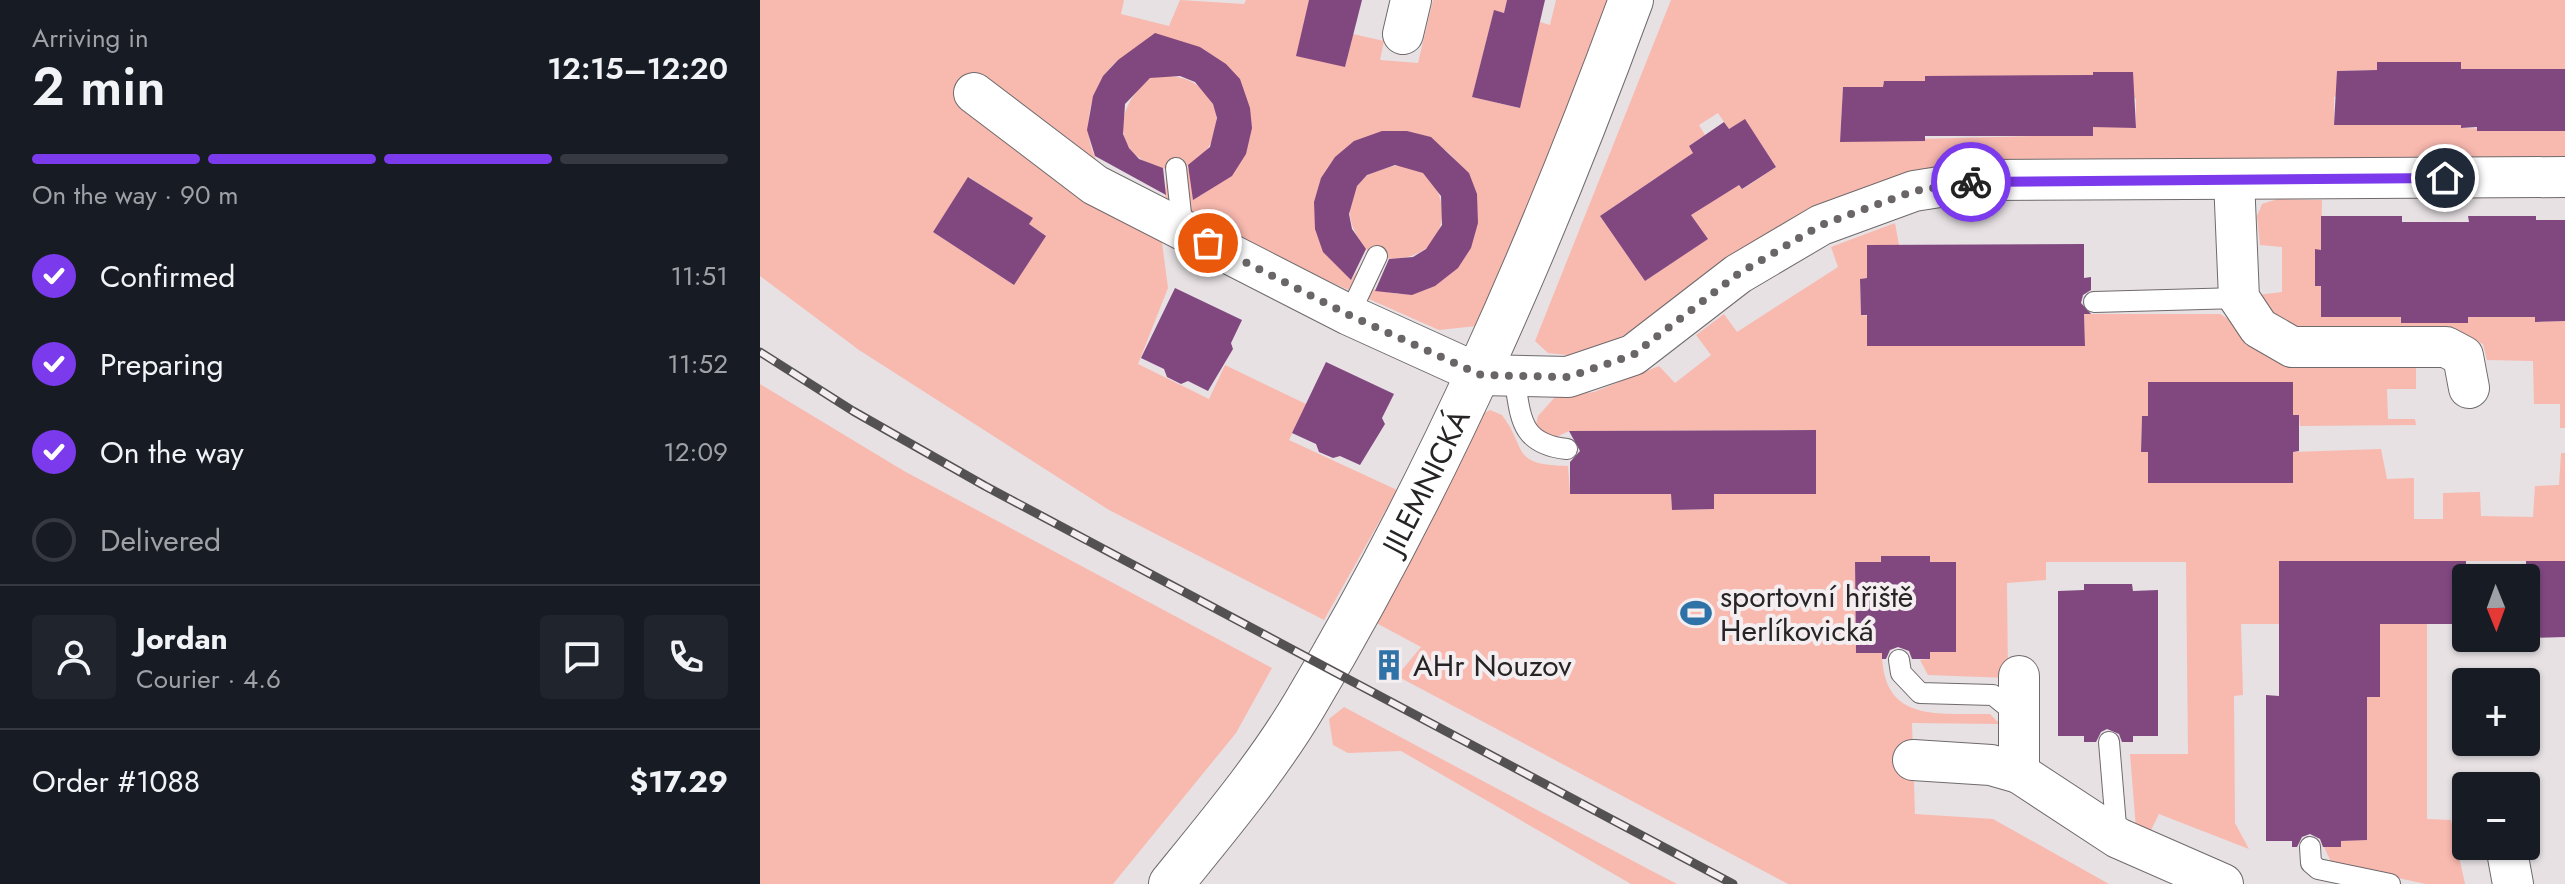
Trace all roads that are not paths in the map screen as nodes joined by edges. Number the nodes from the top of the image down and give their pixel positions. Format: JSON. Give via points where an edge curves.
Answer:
{"nodes":[{"id":1,"x":1631,"y":0,"type":"edge"},
{"id":2,"x":974,"y":93,"type":"dead end"},
{"id":3,"x":1176,"y":168,"type":"dead end"},
{"id":4,"x":2565,"y":177,"type":"edge"},
{"id":5,"x":2234,"y":179,"type":"junction"},
{"id":6,"x":1183,"y":232,"type":"junction"},
{"id":7,"x":1377,"y":256,"type":"dead end"},
{"id":8,"x":2239,"y":298,"type":"junction"},
{"id":9,"x":2094,"y":302,"type":"dead end"},
{"id":10,"x":1349,"y":315,"type":"junction"},
{"id":11,"x":1497,"y":375,"type":"junction"},
{"id":12,"x":2469,"y":388,"type":"dead end"},
{"id":13,"x":1567,"y":449,"type":"dead end"},
{"id":14,"x":1899,"y":660,"type":"dead end"},
{"id":15,"x":2019,"y":676,"type":"dead end"},
{"id":16,"x":2019,"y":716,"type":"junction"},
{"id":17,"x":2109,"y":742,"type":"dead end"},
{"id":18,"x":1913,"y":760,"type":"dead end"},
{"id":19,"x":2019,"y":773,"type":"junction"},
{"id":20,"x":2118,"y":838,"type":"junction"},
{"id":21,"x":2310,"y":847,"type":"dead end"},
{"id":22,"x":2509,"y":860,"type":"edge"},
{"id":23,"x":1171,"y":884,"type":"edge"},
{"id":24,"x":2223,"y":884,"type":"edge"},
{"id":25,"x":2390,"y":884,"type":"edge"},
{"id":26,"x":2513,"y":884,"type":"edge"}],
"edges":[{"from":1,"to":11,"type":"street","name":"JILEMNICKÁ"},
{"from":2,"to":6,"type":"street","via":[[1095,185]]},
{"from":3,"to":6,"type":"lane"},
{"from":4,"to":5,"type":"street"},
{"from":5,"to":8,"type":"street"},
{"from":5,"to":11,"type":"street","via":[[1984,180],[1914,191],[1821,225],[1738,274],[1633,355],[1568,377]]},
{"from":6,"to":10,"type":"street"},
{"from":7,"to":10,"type":"lane"},
{"from":8,"to":9,"type":"lane"},
{"from":8,"to":12,"type":"street","via":[[2259,328],[2292,347],[2446,347],[2463,356]]},
{"from":10,"to":11,"type":"street"},
{"from":11,"to":13,"type":"lane","via":[[1528,433],[1543,447]]},
{"from":11,"to":23,"type":"street","name":"JILEMNICKÁ","via":[[1305,705]]},
{"from":14,"to":16,"type":"lane","via":[[1901,673],[1920,693],[1993,695]]},
{"from":15,"to":16,"type":"street"},
{"from":16,"to":19,"type":"street"},
{"from":17,"to":20,"type":"lane"},
{"from":18,"to":19,"type":"street","via":[[1991,765]]},
{"from":19,"to":20,"type":"street"},
{"from":20,"to":24,"type":"street"},
{"from":21,"to":25,"type":"lane","via":[[2311,863],[2318,869]]},
{"from":22,"to":26,"type":"street"}]}
